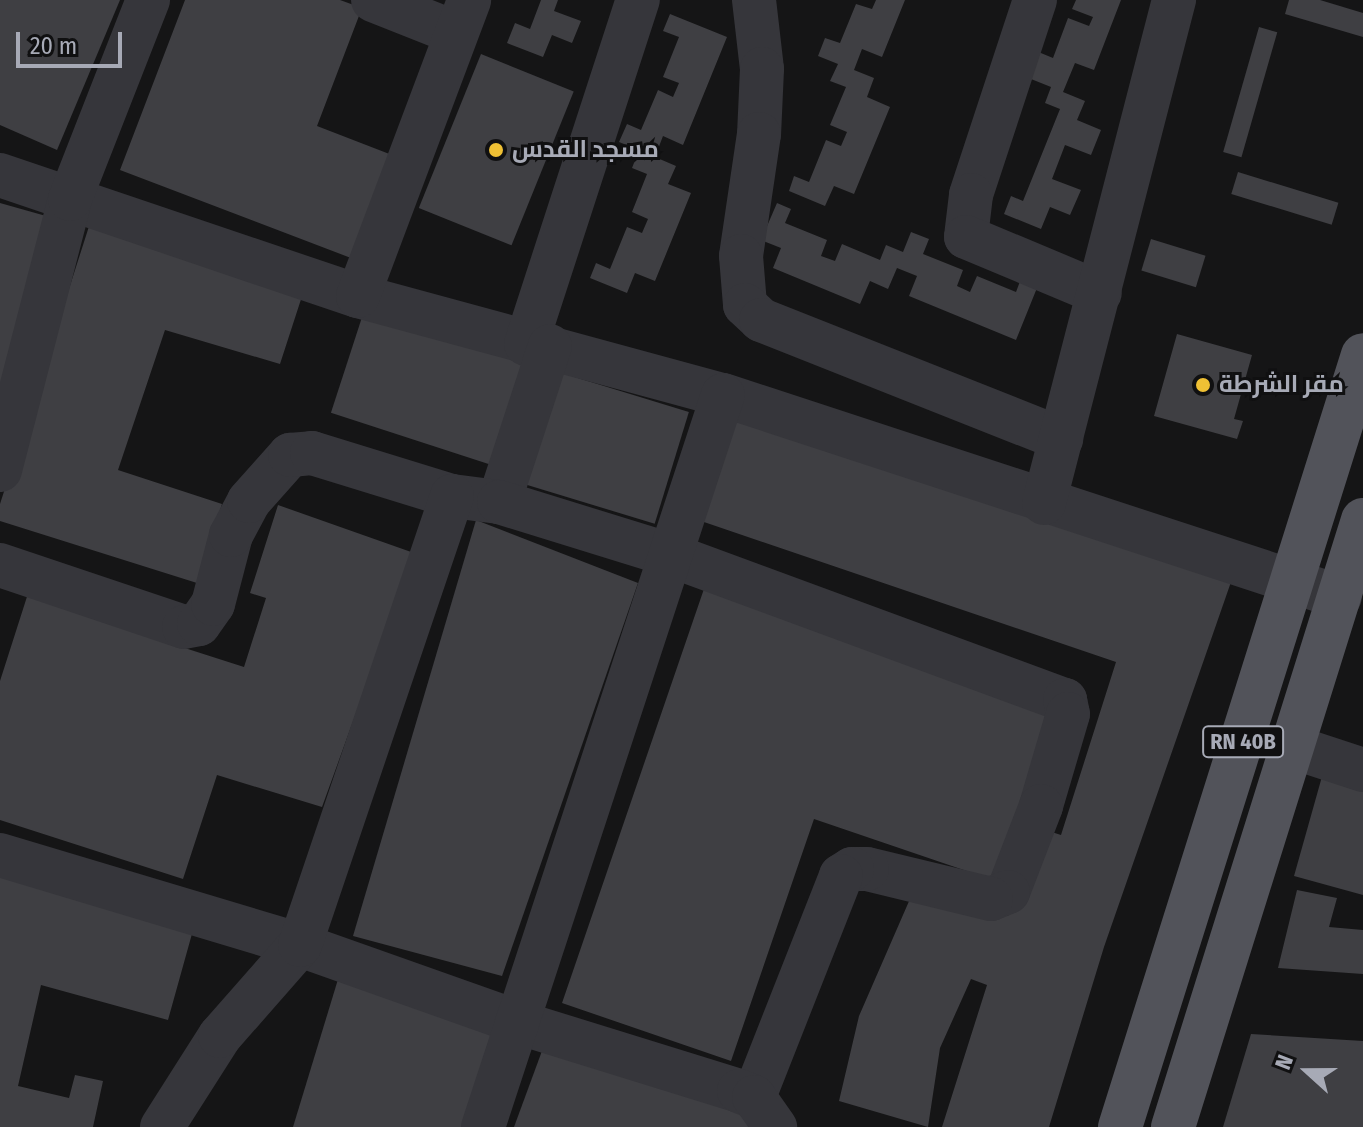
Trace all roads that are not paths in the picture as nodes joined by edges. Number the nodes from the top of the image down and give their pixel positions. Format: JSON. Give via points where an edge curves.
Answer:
{"nodes":[{"id":1,"x":148,"y":0,"type":"edge"},
{"id":2,"x":373,"y":0,"type":"edge"},
{"id":3,"x":638,"y":0,"type":"edge"},
{"id":4,"x":754,"y":0,"type":"edge"},
{"id":5,"x":1035,"y":0,"type":"edge"},
{"id":6,"x":1174,"y":0,"type":"edge"},
{"id":7,"x":462,"y":17,"type":"edge"},
{"id":8,"x":0,"y":175,"type":"edge"},
{"id":9,"x":70,"y":199,"type":"junction"},
{"id":10,"x":1100,"y":293,"type":"junction"},
{"id":11,"x":358,"y":296,"type":"junction"},
{"id":12,"x":538,"y":345,"type":"junction"},
{"id":13,"x":1363,"y":355,"type":"edge"},
{"id":14,"x":723,"y":395,"type":"junction"},
{"id":15,"x":1061,"y":439,"type":"junction"},
{"id":16,"x":0,"y":470,"type":"edge"},
{"id":17,"x":452,"y":496,"type":"junction"},
{"id":18,"x":499,"y":502,"type":"junction"},
{"id":19,"x":1044,"y":503,"type":"junction"},
{"id":20,"x":1363,"y":520,"type":"edge"},
{"id":21,"x":673,"y":556,"type":"junction"},
{"id":22,"x":0,"y":565,"type":"edge"},
{"id":23,"x":1293,"y":581,"type":"junction"},
{"id":24,"x":1340,"y":597,"type":"junction"},
{"id":25,"x":1293,"y":747,"type":"junction"},
{"id":26,"x":1363,"y":770,"type":"edge"},
{"id":27,"x":0,"y":855,"type":"edge"},
{"id":28,"x":300,"y":945,"type":"junction"},
{"id":29,"x":520,"y":1023,"type":"junction"},
{"id":30,"x":764,"y":1112,"type":"edge"},
{"id":31,"x":162,"y":1127,"type":"edge"},
{"id":32,"x":483,"y":1127,"type":"edge"},
{"id":33,"x":1120,"y":1127,"type":"edge"},
{"id":34,"x":1173,"y":1127,"type":"edge"}],
"edges":[{"from":1,"to":9,"type":"street"},
{"from":2,"to":7,"type":"street"},
{"from":3,"to":12,"type":"street"},
{"from":4,"to":15,"type":"street","via":[[762,69],[759,134],[741,256],[745,305],[761,320]]},
{"from":5,"to":10,"type":"street","via":[[971,195],[966,237]]},
{"from":6,"to":10,"type":"street"},
{"from":7,"to":11,"type":"street"},
{"from":8,"to":9,"type":"street"},
{"from":9,"to":11,"type":"street"},
{"from":9,"to":16,"type":"street"},
{"from":10,"to":15,"type":"street"},
{"from":11,"to":12,"type":"street"},
{"from":12,"to":14,"type":"street"},
{"from":12,"to":18,"type":"street"},
{"from":13,"to":23,"type":"main road","number":"RN 40B"},
{"from":14,"to":19,"type":"street"},
{"from":14,"to":21,"type":"street"},
{"from":15,"to":19,"type":"street"},
{"from":17,"to":18,"type":"street"},
{"from":17,"to":22,"type":"street","via":[[312,453],[290,455],[240,515],[206,618],[184,627]]},
{"from":17,"to":28,"type":"street"},
{"from":18,"to":21,"type":"street"},
{"from":19,"to":23,"type":"street"},
{"from":20,"to":24,"type":"main road","number":"RN 40B"},
{"from":21,"to":29,"type":"street"},
{"from":21,"to":30,"type":"street","via":[[1059,696],[1067,704],[1041,806],[1008,892],[991,899],[867,869],[841,876]]},
{"from":23,"to":24,"type":"street"},
{"from":23,"to":33,"type":"main road","number":"RN 40B"},
{"from":24,"to":25,"type":"main road","number":"RN 40B"},
{"from":25,"to":26,"type":"street"},
{"from":25,"to":34,"type":"main road","number":"RN 40B"},
{"from":27,"to":28,"type":"street"},
{"from":28,"to":29,"type":"street"},
{"from":28,"to":31,"type":"street","via":[[220,1036]]},
{"from":29,"to":30,"type":"street"},
{"from":29,"to":32,"type":"street"}]}
